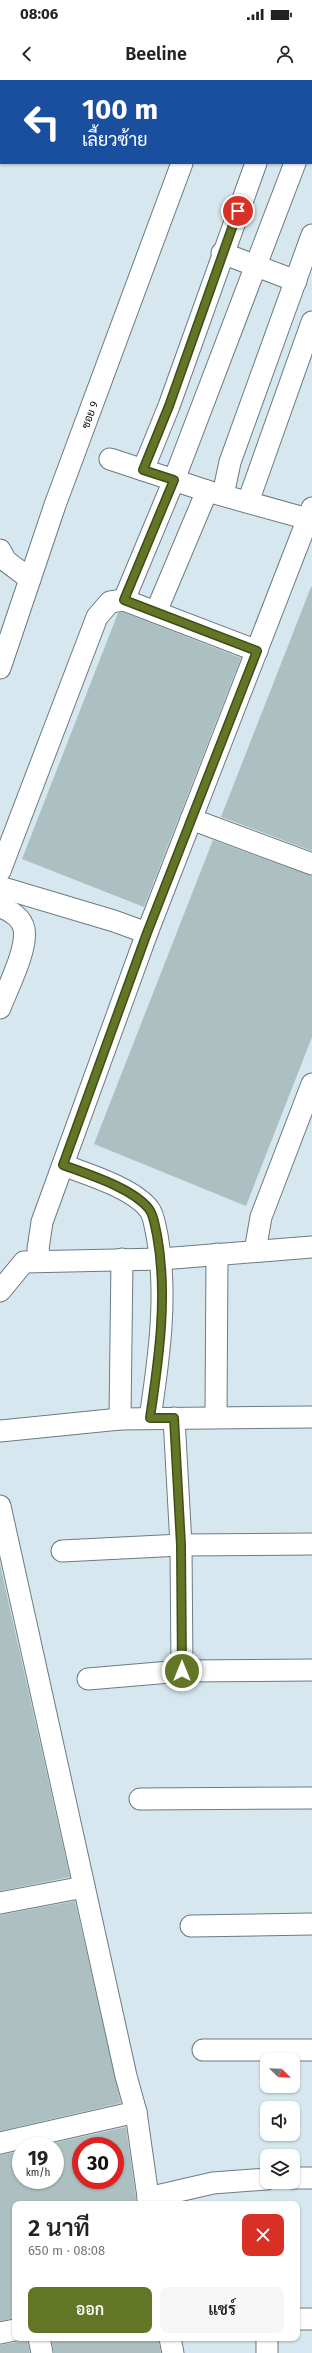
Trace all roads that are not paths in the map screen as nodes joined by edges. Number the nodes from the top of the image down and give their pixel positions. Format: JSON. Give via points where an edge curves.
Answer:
{"nodes":[{"id":1,"x":182,"y":164,"type":"edge"},
{"id":2,"x":256,"y":164,"type":"edge"},
{"id":3,"x":295,"y":164,"type":"edge"},
{"id":4,"x":312,"y":235,"type":"edge"},
{"id":5,"x":222,"y":253,"type":"junction"},
{"id":6,"x":255,"y":266,"type":"junction"},
{"id":7,"x":296,"y":281,"type":"junction"},
{"id":8,"x":312,"y":322,"type":"edge"},
{"id":9,"x":110,"y":459,"type":"dead end"},
{"id":10,"x":143,"y":470,"type":"junction"},
{"id":11,"x":174,"y":480,"type":"junction"},
{"id":12,"x":215,"y":493,"type":"junction"},
{"id":13,"x":248,"y":502,"type":"junction"},
{"id":14,"x":310,"y":513,"type":"edge"},
{"id":15,"x":0,"y":550,"type":"edge"},
{"id":16,"x":30,"y":579,"type":"junction"},
{"id":17,"x":124,"y":600,"type":"junction"},
{"id":18,"x":156,"y":612,"type":"junction"},
{"id":19,"x":257,"y":651,"type":"junction"},
{"id":20,"x":0,"y":668,"type":"edge"},
{"id":21,"x":191,"y":819,"type":"junction"},
{"id":22,"x":312,"y":864,"type":"edge"},
{"id":23,"x":0,"y":871,"type":"edge"},
{"id":24,"x":0,"y":887,"type":"edge"},
{"id":25,"x":0,"y":906,"type":"edge"},
{"id":26,"x":147,"y":933,"type":"junction"},
{"id":27,"x":0,"y":1008,"type":"edge"},
{"id":28,"x":312,"y":1084,"type":"edge"},
{"id":29,"x":63,"y":1165,"type":"junction"},
{"id":30,"x":312,"y":1247,"type":"edge"},
{"id":31,"x":255,"y":1251,"type":"junction"},
{"id":32,"x":216,"y":1254,"type":"junction"},
{"id":33,"x":122,"y":1259,"type":"junction"},
{"id":34,"x":161,"y":1259,"type":"junction"},
{"id":35,"x":41,"y":1261,"type":"junction"},
{"id":36,"x":0,"y":1290,"type":"edge"},
{"id":37,"x":216,"y":1417,"type":"junction"},
{"id":38,"x":312,"y":1417,"type":"edge"},
{"id":39,"x":150,"y":1418,"type":"junction"},
{"id":40,"x":174,"y":1418,"type":"junction"},
{"id":41,"x":120,"y":1419,"type":"junction"},
{"id":42,"x":0,"y":1431,"type":"edge"},
{"id":43,"x":0,"y":1506,"type":"edge"},
{"id":44,"x":312,"y":1544,"type":"edge"},
{"id":45,"x":181,"y":1545,"type":"junction"},
{"id":46,"x":62,"y":1552,"type":"dead end"},
{"id":47,"x":312,"y":1670,"type":"edge"},
{"id":48,"x":182,"y":1671,"type":"junction"},
{"id":49,"x":88,"y":1679,"type":"dead end"},
{"id":50,"x":312,"y":1798,"type":"edge"},
{"id":51,"x":140,"y":1799,"type":"dead end"},
{"id":52,"x":84,"y":1887,"type":"junction"},
{"id":53,"x":0,"y":1903,"type":"edge"},
{"id":54,"x":312,"y":1924,"type":"edge"},
{"id":55,"x":192,"y":1926,"type":"dead end"},
{"id":56,"x":203,"y":2050,"type":"dead end"},
{"id":57,"x":312,"y":2050,"type":"edge"},
{"id":58,"x":136,"y":2112,"type":"junction"},
{"id":59,"x":0,"y":2143,"type":"edge"},
{"id":60,"x":300,"y":2178,"type":"edge"},
{"id":61,"x":312,"y":2178,"type":"edge"},
{"id":62,"x":260,"y":2180,"type":"edge"},
{"id":63,"x":148,"y":2201,"type":"edge"},
{"id":64,"x":300,"y":2319,"type":"edge"},
{"id":65,"x":312,"y":2319,"type":"edge"},
{"id":66,"x":12,"y":2331,"type":"edge"},
{"id":67,"x":0,"y":2333,"type":"edge"},
{"id":68,"x":40,"y":2341,"type":"edge"},
{"id":69,"x":171,"y":2341,"type":"edge"},
{"id":70,"x":267,"y":2341,"type":"edge"},
{"id":71,"x":42,"y":2353,"type":"edge"},
{"id":72,"x":173,"y":2353,"type":"edge"},
{"id":73,"x":267,"y":2353,"type":"edge"}],
"edges":[{"from":1,"to":16,"type":"street","name":"ซอย 9"},
{"from":2,"to":5,"type":"street"},
{"from":3,"to":6,"type":"street"},
{"from":4,"to":7,"type":"street"},
{"from":5,"to":6,"type":"street"},
{"from":5,"to":10,"type":"street","via":[[169,406]]},
{"from":6,"to":7,"type":"street"},
{"from":6,"to":11,"type":"street"},
{"from":7,"to":12,"type":"street","via":[[230,462]]},
{"from":8,"to":13,"type":"street"},
{"from":9,"to":10,"type":"street"},
{"from":10,"to":11,"type":"street"},
{"from":11,"to":12,"type":"street"},
{"from":11,"to":17,"type":"street"},
{"from":12,"to":13,"type":"street"},
{"from":12,"to":18,"type":"street"},
{"from":13,"to":14,"type":"street"},
{"from":14,"to":19,"type":"street"},
{"from":15,"to":16,"type":"street","via":[[6,561]]},
{"from":16,"to":20,"type":"street","name":"ซอย 9"},
{"from":17,"to":18,"type":"street"},
{"from":17,"to":23,"type":"street","via":[[110,602],[97,617]]},
{"from":18,"to":19,"type":"street"},
{"from":19,"to":21,"type":"street"},
{"from":21,"to":22,"type":"street"},
{"from":21,"to":26,"type":"street"},
{"from":24,"to":26,"type":"street"},
{"from":25,"to":27,"type":"street","via":[[18,918],[24,928],[24,944]]},
{"from":26,"to":29,"type":"street"},
{"from":28,"to":31,"type":"street","via":[[261,1217]]},
{"from":29,"to":34,"type":"street","via":[[138,1198],[149,1209]]},
{"from":29,"to":35,"type":"street","via":[[42,1222],[38,1249]]},
{"from":30,"to":31,"type":"street"},
{"from":31,"to":32,"type":"street"},
{"from":32,"to":34,"type":"street"},
{"from":32,"to":37,"type":"street"},
{"from":33,"to":34,"type":"street"},
{"from":33,"to":35,"type":"street"},
{"from":33,"to":41,"type":"street"},
{"from":34,"to":39,"type":"street","via":[[160,1340]]},
{"from":35,"to":36,"type":"street","via":[[24,1262]]},
{"from":37,"to":38,"type":"street"},
{"from":37,"to":40,"type":"street"},
{"from":39,"to":40,"type":"street"},
{"from":39,"to":41,"type":"street"},
{"from":40,"to":45,"type":"street"},
{"from":41,"to":42,"type":"street"},
{"from":43,"to":52,"type":"street"},
{"from":44,"to":45,"type":"street"},
{"from":45,"to":46,"type":"street"},
{"from":45,"to":48,"type":"street"},
{"from":47,"to":48,"type":"street"},
{"from":48,"to":49,"type":"street"},
{"from":50,"to":51,"type":"street"},
{"from":52,"to":53,"type":"street"},
{"from":52,"to":58,"type":"street"},
{"from":54,"to":55,"type":"street"},
{"from":56,"to":57,"type":"street"},
{"from":58,"to":59,"type":"street"},
{"from":58,"to":63,"type":"street"},
{"from":60,"to":61,"type":"street"},
{"from":62,"to":63,"type":"street","via":[[214,2183]]},
{"from":64,"to":65,"type":"street"},
{"from":66,"to":67,"type":"street"},
{"from":68,"to":71,"type":"street"},
{"from":69,"to":72,"type":"street"},
{"from":70,"to":73,"type":"street"}]}
